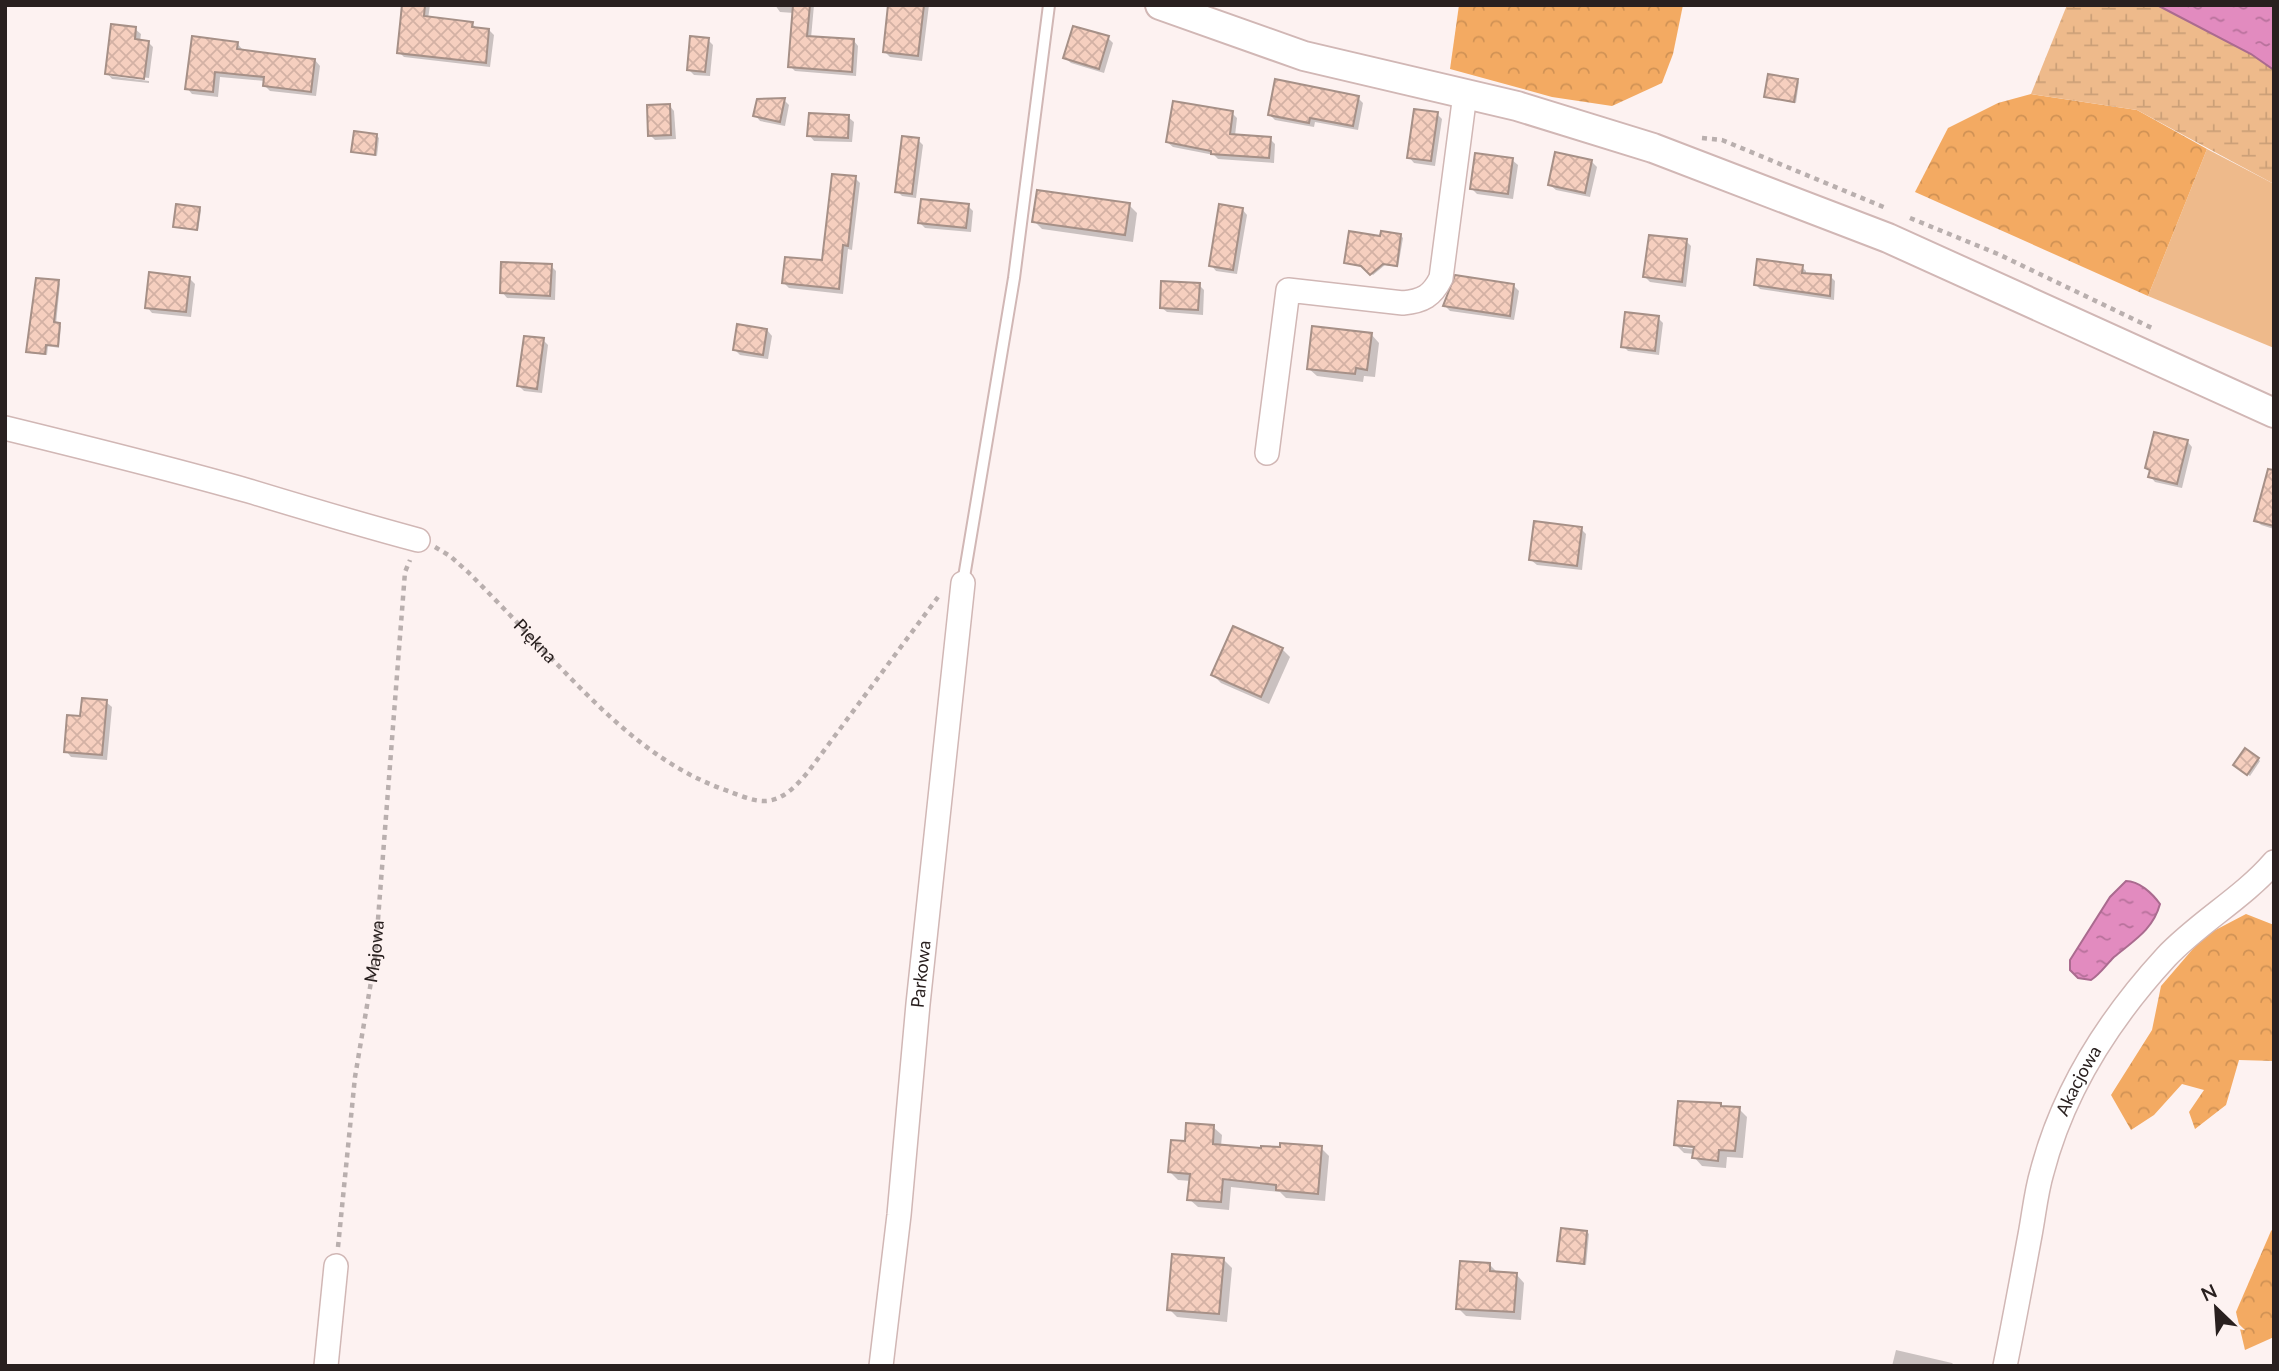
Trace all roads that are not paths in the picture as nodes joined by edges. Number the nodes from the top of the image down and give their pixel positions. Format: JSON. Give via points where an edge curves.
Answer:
{"nodes":[{"id":1,"x":1049,"y":5,"type":"edge"},
{"id":2,"x":1160,"y":5,"type":"edge"},
{"id":3,"x":1465,"y":94,"type":"junction"},
{"id":4,"x":2274,"y":413,"type":"edge"},
{"id":5,"x":5,"y":428,"type":"edge"},
{"id":6,"x":1267,"y":453,"type":"dead end"},
{"id":7,"x":418,"y":540,"type":"road end"},
{"id":8,"x":963,"y":583,"type":"joint"},
{"id":9,"x":2274,"y":862,"type":"edge"},
{"id":10,"x":336,"y":1266,"type":"road end"},
{"id":11,"x":326,"y":1366,"type":"edge"},
{"id":12,"x":881,"y":1366,"type":"edge"},
{"id":13,"x":2006,"y":1366,"type":"edge"}],
"edges":[{"from":1,"to":8,"type":"lane","via":[[1014,278]]},
{"from":2,"to":3,"type":"street","via":[[1304,56]]},
{"from":3,"to":4,"type":"street","via":[[1653,148],[1888,238]]},
{"from":3,"to":6,"type":"street","via":[[1441,278],[1434,292],[1420,301],[1403,303],[1288,290]]},
{"from":5,"to":7,"type":"street"},
{"from":8,"to":12,"type":"street","name":"Parkowa"},
{"from":9,"to":13,"type":"street","name":"Akacjowa","via":[[2167,957],[2137,991],[2074,1086],[2042,1172]]},
{"from":10,"to":11,"type":"street"}]}
